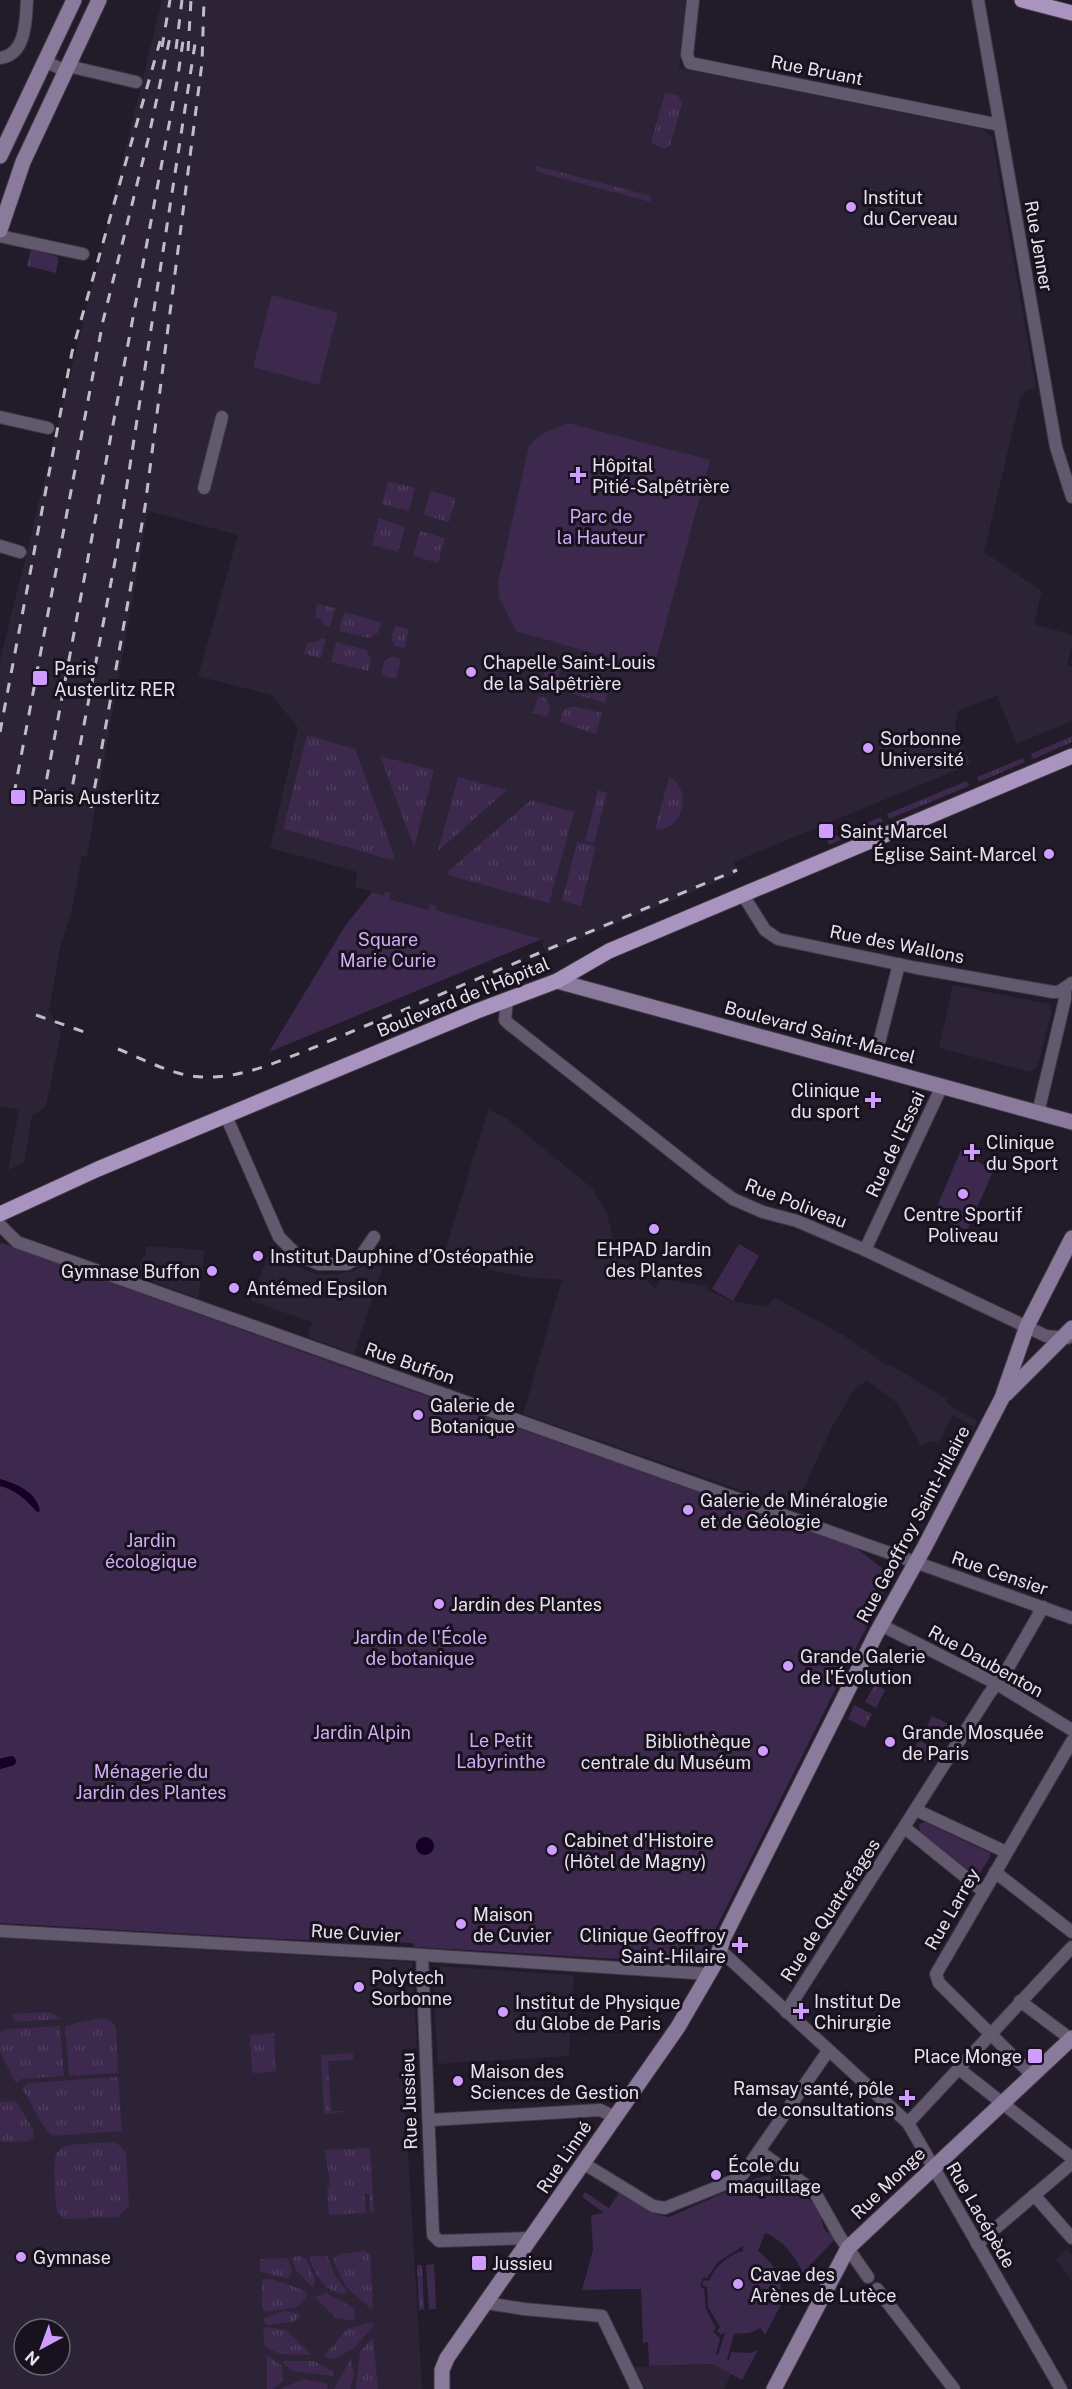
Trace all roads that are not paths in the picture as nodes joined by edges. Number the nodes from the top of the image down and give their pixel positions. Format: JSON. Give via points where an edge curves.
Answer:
{"nodes":[{"id":1,"x":27,"y":0,"type":"edge"},
{"id":2,"x":74,"y":0,"type":"edge"},
{"id":3,"x":99,"y":0,"type":"edge"},
{"id":4,"x":693,"y":0,"type":"edge"},
{"id":5,"x":978,"y":0,"type":"edge"},
{"id":6,"x":1022,"y":0,"type":"edge"},
{"id":7,"x":1072,"y":13,"type":"edge"},
{"id":8,"x":0,"y":58,"type":"edge"},
{"id":9,"x":44,"y":61,"type":"junction"},
{"id":10,"x":67,"y":69,"type":"junction"},
{"id":11,"x":136,"y":82,"type":"dead end"},
{"id":12,"x":1000,"y":125,"type":"junction"},
{"id":13,"x":0,"y":156,"type":"edge"},
{"id":14,"x":0,"y":230,"type":"edge"},
{"id":15,"x":0,"y":236,"type":"edge"},
{"id":16,"x":83,"y":254,"type":"dead end"},
{"id":17,"x":0,"y":417,"type":"edge"},
{"id":18,"x":222,"y":417,"type":"dead end"},
{"id":19,"x":48,"y":428,"type":"dead end"},
{"id":20,"x":204,"y":488,"type":"dead end"},
{"id":21,"x":1072,"y":497,"type":"edge"},
{"id":22,"x":0,"y":546,"type":"edge"},
{"id":23,"x":20,"y":552,"type":"dead end"},
{"id":24,"x":1072,"y":756,"type":"edge"},
{"id":25,"x":743,"y":895,"type":"junction"},
{"id":26,"x":899,"y":964,"type":"junction"},
{"id":27,"x":557,"y":981,"type":"junction"},
{"id":28,"x":1068,"y":986,"type":"edge"},
{"id":29,"x":507,"y":1000,"type":"junction"},
{"id":30,"x":879,"y":1043,"type":"dead end"},
{"id":31,"x":942,"y":1086,"type":"junction"},
{"id":32,"x":1038,"y":1113,"type":"junction"},
{"id":33,"x":226,"y":1116,"type":"junction"},
{"id":34,"x":1072,"y":1122,"type":"edge"},
{"id":35,"x":0,"y":1214,"type":"edge"},
{"id":36,"x":0,"y":1225,"type":"edge"},
{"id":37,"x":374,"y":1237,"type":"dead end"},
{"id":38,"x":1072,"y":1238,"type":"edge"},
{"id":39,"x":865,"y":1250,"type":"junction"},
{"id":40,"x":1027,"y":1326,"type":"junction"},
{"id":41,"x":1068,"y":1335,"type":"edge"},
{"id":42,"x":1002,"y":1398,"type":"junction"},
{"id":43,"x":915,"y":1562,"type":"junction"},
{"id":44,"x":1043,"y":1607,"type":"junction"},
{"id":45,"x":1072,"y":1618,"type":"edge"},
{"id":46,"x":881,"y":1625,"type":"junction"},
{"id":47,"x":997,"y":1684,"type":"junction"},
{"id":48,"x":1072,"y":1730,"type":"edge"},
{"id":49,"x":1072,"y":1741,"type":"edge"},
{"id":50,"x":916,"y":1810,"type":"junction"},
{"id":51,"x":905,"y":1828,"type":"junction"},
{"id":52,"x":1006,"y":1852,"type":"junction"},
{"id":53,"x":995,"y":1872,"type":"junction"},
{"id":54,"x":983,"y":1891,"type":"junction"},
{"id":55,"x":0,"y":1931,"type":"edge"},
{"id":56,"x":1072,"y":1932,"type":"edge"},
{"id":57,"x":1072,"y":1947,"type":"edge"},
{"id":58,"x":719,"y":1953,"type":"junction"},
{"id":59,"x":422,"y":1956,"type":"junction"},
{"id":60,"x":710,"y":1974,"type":"junction"},
{"id":61,"x":1020,"y":2001,"type":"junction"},
{"id":62,"x":786,"y":2012,"type":"junction"},
{"id":63,"x":990,"y":2034,"type":"junction"},
{"id":64,"x":1072,"y":2039,"type":"edge"},
{"id":65,"x":828,"y":2051,"type":"junction"},
{"id":66,"x":959,"y":2069,"type":"junction"},
{"id":67,"x":1032,"y":2075,"type":"junction"},
{"id":68,"x":1002,"y":2103,"type":"junction"},
{"id":69,"x":615,"y":2117,"type":"junction"},
{"id":70,"x":430,"y":2120,"type":"junction"},
{"id":71,"x":908,"y":2123,"type":"junction"},
{"id":72,"x":759,"y":2151,"type":"junction"},
{"id":73,"x":1072,"y":2158,"type":"edge"},
{"id":74,"x":583,"y":2163,"type":"junction"},
{"id":75,"x":1072,"y":2163,"type":"edge"},
{"id":76,"x":933,"y":2167,"type":"junction"},
{"id":77,"x":1034,"y":2195,"type":"junction"},
{"id":78,"x":532,"y":2238,"type":"junction"},
{"id":79,"x":1072,"y":2238,"type":"edge"},
{"id":80,"x":977,"y":2244,"type":"junction"},
{"id":81,"x":848,"y":2248,"type":"junction"},
{"id":82,"x":868,"y":2277,"type":"dead end"},
{"id":83,"x":877,"y":2289,"type":"dead end"},
{"id":84,"x":486,"y":2303,"type":"junction"},
{"id":85,"x":442,"y":2384,"type":"edge"},
{"id":86,"x":637,"y":2389,"type":"edge"},
{"id":87,"x":774,"y":2389,"type":"edge"},
{"id":88,"x":954,"y":2389,"type":"edge"},
{"id":89,"x":1061,"y":2389,"type":"edge"}],
"edges":[{"from":1,"to":8,"type":"street","via":[[24,35],[10,55]]},
{"from":2,"to":9,"type":"street"},
{"from":3,"to":10,"type":"street"},
{"from":4,"to":12,"type":"street","name":"Rue Bruant","via":[[687,55],[690,63]]},
{"from":5,"to":12,"type":"street","name":"Rue Jenner"},
{"from":6,"to":7,"type":"main road"},
{"from":9,"to":10,"type":"street"},
{"from":9,"to":13,"type":"street"},
{"from":10,"to":11,"type":"street"},
{"from":10,"to":14,"type":"street","via":[[23,162]]},
{"from":12,"to":21,"type":"street","name":"Rue Jenner","via":[[1056,447]]},
{"from":15,"to":16,"type":"street"},
{"from":17,"to":19,"type":"street"},
{"from":18,"to":20,"type":"street"},
{"from":22,"to":23,"type":"street"},
{"from":24,"to":25,"type":"main road","name":"Boulevard de l'Hôpital"},
{"from":25,"to":26,"type":"street","name":"Rue des Wallons","via":[[765,930],[778,939]]},
{"from":25,"to":27,"type":"main road","name":"Boulevard de l'Hôpital","via":[[609,951]]},
{"from":26,"to":28,"type":"street","name":"Rue des Wallons","via":[[1053,992]]},
{"from":26,"to":30,"type":"street"},
{"from":27,"to":29,"type":"main road","name":"Boulevard de l'Hôpital"},
{"from":27,"to":31,"type":"street","name":"Boulevard Saint-Marcel"},
{"from":28,"to":32,"type":"street"},
{"from":29,"to":33,"type":"main road","name":"Boulevard de l'Hôpital"},
{"from":29,"to":39,"type":"street","name":"Rue Poliveau","via":[[505,1020],[509,1024],[707,1180],[763,1212],[797,1221]]},
{"from":31,"to":32,"type":"street","name":"Boulevard Saint-Marcel"},
{"from":31,"to":39,"type":"street","name":"Rue de l'Essai"},
{"from":32,"to":34,"type":"street","name":"Boulevard Saint-Marcel"},
{"from":33,"to":35,"type":"main road","name":"Boulevard de l'Hôpital"},
{"from":33,"to":37,"type":"street","via":[[279,1237],[296,1254],[320,1264],[347,1264],[361,1256]]},
{"from":36,"to":43,"type":"street","name":"Rue Buffon","via":[[17,1242]]},
{"from":38,"to":40,"type":"street","name":"Rue Geoffroy Saint-Hilaire"},
{"from":39,"to":40,"type":"street","name":"Rue Poliveau"},
{"from":40,"to":41,"type":"street","name":"Rue Poliveau","via":[[1046,1336]]},
{"from":40,"to":42,"type":"street","name":"Rue Geoffroy Saint-Hilaire"},
{"from":41,"to":42,"type":"street"},
{"from":42,"to":43,"type":"street","name":"Rue Geoffroy Saint-Hilaire"},
{"from":43,"to":44,"type":"street","name":"Rue Censier"},
{"from":43,"to":46,"type":"street","name":"Rue Geoffroy Saint-Hilaire"},
{"from":44,"to":45,"type":"street","name":"Rue Censier"},
{"from":44,"to":47,"type":"street","name":"Rue de Quatrefages"},
{"from":46,"to":47,"type":"street","name":"Rue Daubenton"},
{"from":46,"to":58,"type":"street","name":"Rue Geoffroy Saint-Hilaire"},
{"from":47,"to":48,"type":"street","name":"Rue Daubenton"},
{"from":47,"to":50,"type":"street","name":"Rue de Quatrefages"},
{"from":49,"to":52,"type":"street","name":"Rue Larrey"},
{"from":50,"to":51,"type":"street","name":"Rue de Quatrefages"},
{"from":50,"to":52,"type":"street"},
{"from":51,"to":54,"type":"street"},
{"from":51,"to":62,"type":"street","name":"Rue de Quatrefages"},
{"from":52,"to":53,"type":"street","name":"Rue Larrey"},
{"from":53,"to":54,"type":"street","name":"Rue Larrey"},
{"from":53,"to":56,"type":"street"},
{"from":54,"to":63,"type":"street","name":"Rue Larrey","via":[[936,1974],[939,1983]]},
{"from":55,"to":59,"type":"street","name":"Rue Cuvier"},
{"from":57,"to":61,"type":"street"},
{"from":58,"to":60,"type":"street","name":"Rue Linné"},
{"from":58,"to":62,"type":"street","name":"Rue Lacépède"},
{"from":59,"to":60,"type":"street","name":"Rue Cuvier"},
{"from":59,"to":70,"type":"street","name":"Rue Jussieu"},
{"from":60,"to":69,"type":"street","name":"Rue Linné"},
{"from":61,"to":63,"type":"street"},
{"from":61,"to":64,"type":"street"},
{"from":62,"to":65,"type":"street","name":"Rue Lacépède"},
{"from":63,"to":66,"type":"street"},
{"from":63,"to":67,"type":"street","name":"Rue Larrey"},
{"from":64,"to":67,"type":"street","name":"Rue Monge"},
{"from":65,"to":71,"type":"street","name":"Rue Lacépède"},
{"from":65,"to":72,"type":"street"},
{"from":66,"to":68,"type":"street"},
{"from":66,"to":71,"type":"street"},
{"from":67,"to":68,"type":"street","name":"Rue Monge"},
{"from":68,"to":73,"type":"street"},
{"from":68,"to":76,"type":"street","name":"Rue Monge"},
{"from":69,"to":70,"type":"street","via":[[600,2110]]},
{"from":69,"to":74,"type":"street","name":"Rue Linné"},
{"from":70,"to":78,"type":"street","name":"Rue Jussieu","via":[[433,2235],[439,2241]]},
{"from":71,"to":76,"type":"street","name":"Rue Lacépède"},
{"from":72,"to":74,"type":"street","via":[[735,2180],[665,2208],[653,2206]]},
{"from":72,"to":81,"type":"street","via":[[814,2191]]},
{"from":74,"to":78,"type":"street","name":"Rue Linné"},
{"from":75,"to":77,"type":"street"},
{"from":76,"to":80,"type":"street","name":"Rue Lacépède"},
{"from":76,"to":81,"type":"street","name":"Rue Monge"},
{"from":77,"to":79,"type":"street"},
{"from":77,"to":80,"type":"street"},
{"from":78,"to":84,"type":"street","name":"Rue Linné"},
{"from":80,"to":89,"type":"street","name":"Rue Lacépède"},
{"from":81,"to":82,"type":"street"},
{"from":81,"to":87,"type":"street","name":"Rue Monge"},
{"from":83,"to":88,"type":"street"},
{"from":84,"to":85,"type":"street","name":"Rue Linné","via":[[447,2358]]},
{"from":84,"to":86,"type":"street","via":[[602,2316]]}]}
